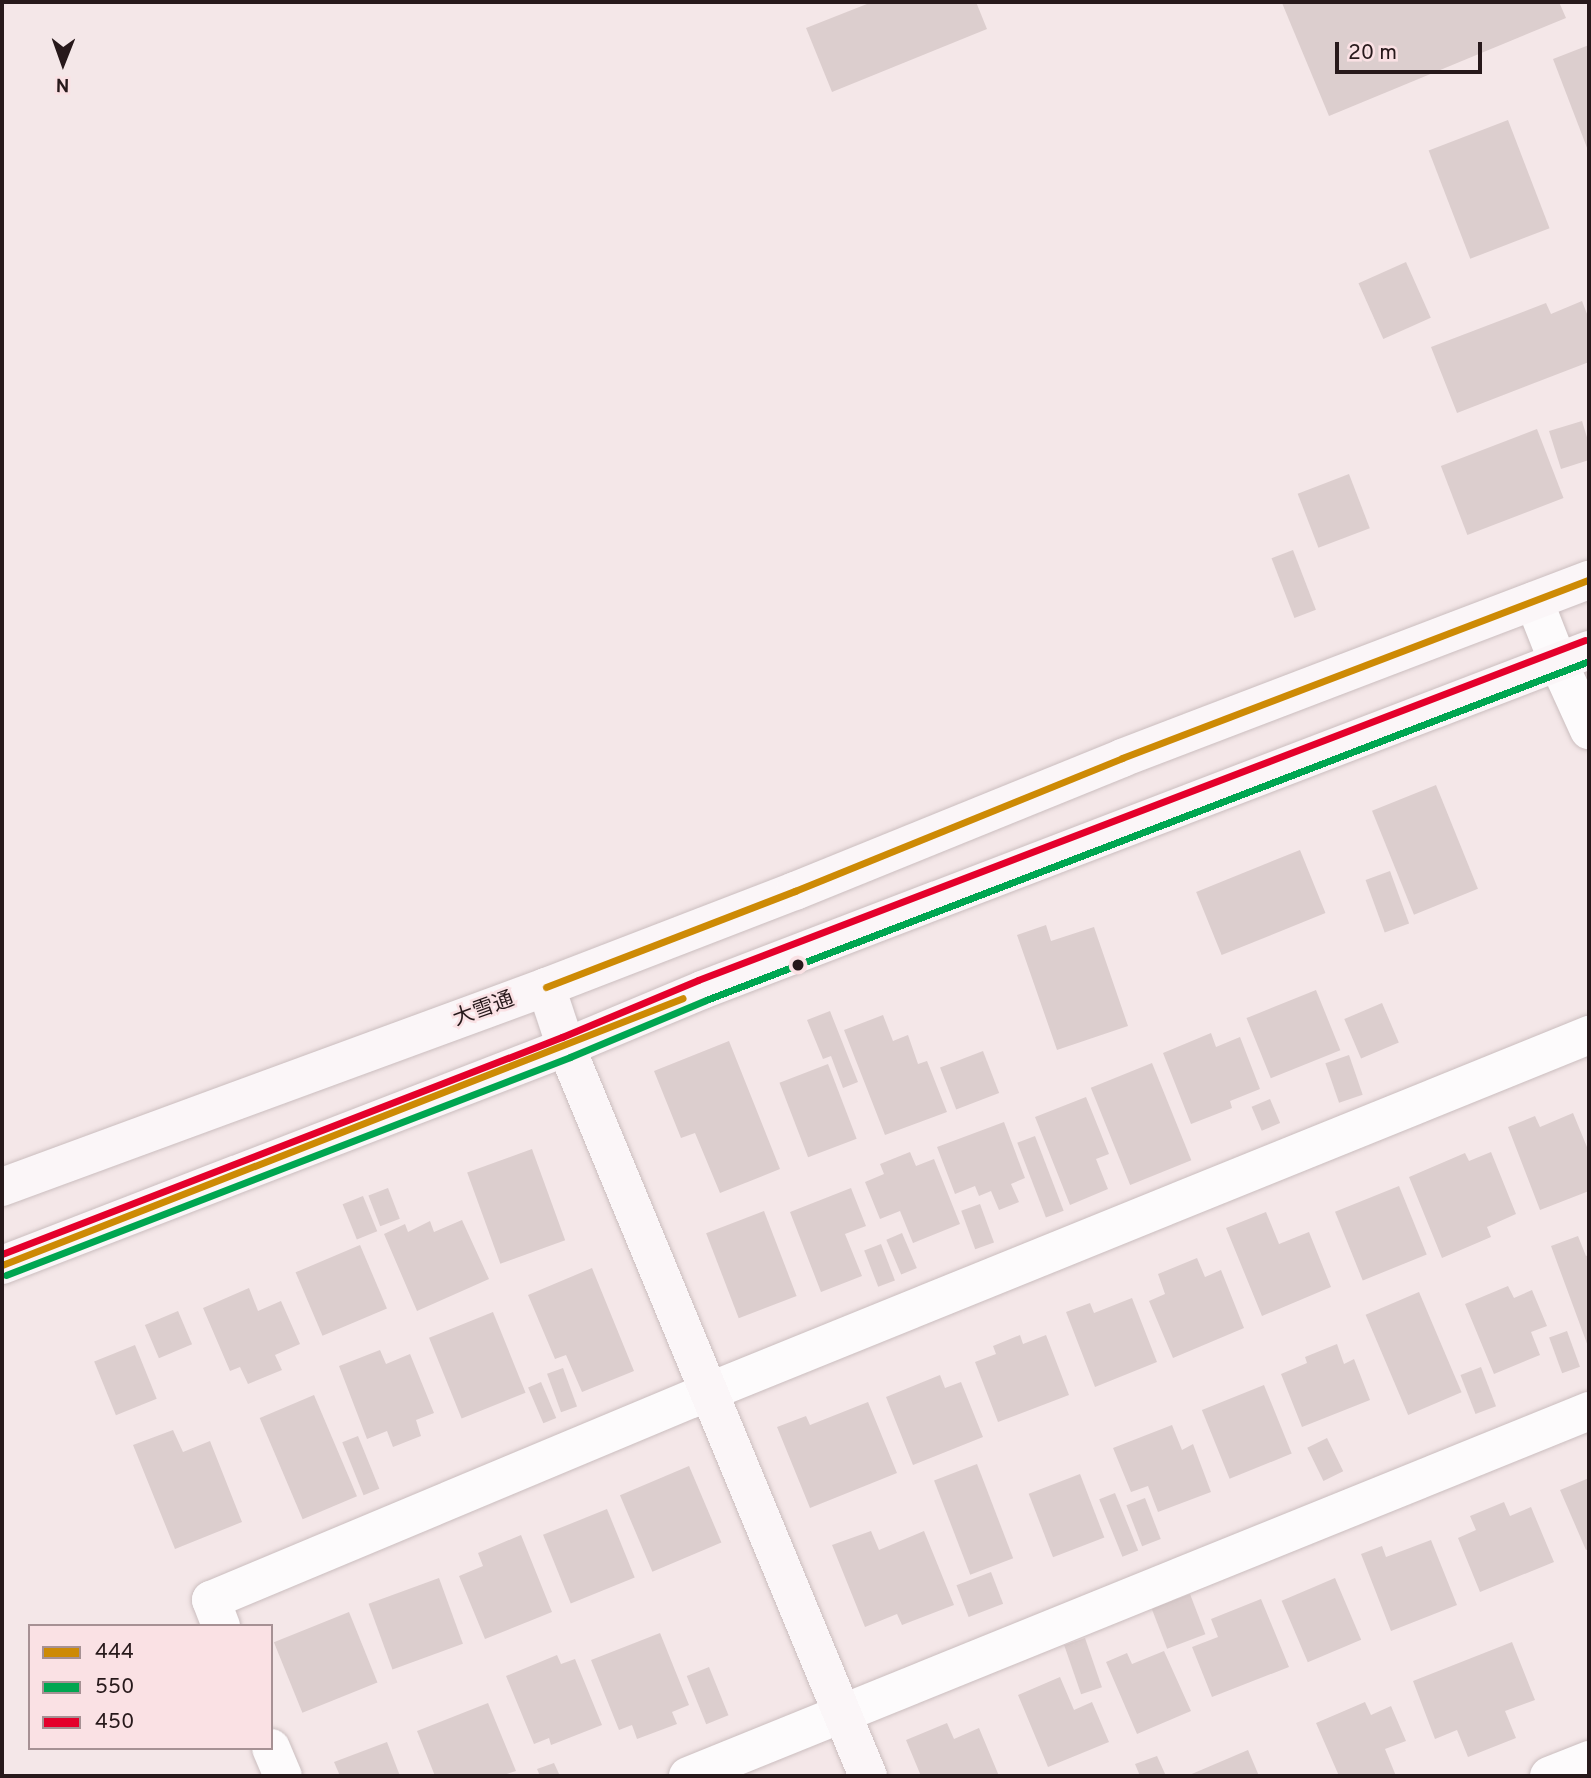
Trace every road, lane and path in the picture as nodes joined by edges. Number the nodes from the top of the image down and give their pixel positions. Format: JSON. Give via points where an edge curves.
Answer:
{"nodes":[{"id":1,"x":1589,"y":580,"type":"edge"},
{"id":2,"x":1534,"y":601,"type":"junction"},
{"id":3,"x":1573,"y":656,"type":"edge"},
{"id":4,"x":1589,"y":730,"type":"edge"},
{"id":5,"x":546,"y":987,"type":"junction"},
{"id":6,"x":1589,"y":1035,"type":"edge"},
{"id":7,"x":566,"y":1047,"type":"junction"},
{"id":8,"x":2,"y":1186,"type":"edge"},
{"id":9,"x":2,"y":1265,"type":"edge"},
{"id":10,"x":708,"y":1392,"type":"junction"},
{"id":11,"x":1589,"y":1411,"type":"edge"},
{"id":12,"x":220,"y":1624,"type":"edge"},
{"id":13,"x":844,"y":1713,"type":"junction"},
{"id":14,"x":272,"y":1750,"type":"edge"},
{"id":15,"x":1589,"y":1760,"type":"edge"},
{"id":16,"x":283,"y":1776,"type":"edge"},
{"id":17,"x":688,"y":1776,"type":"edge"},
{"id":18,"x":868,"y":1776,"type":"edge"},
{"id":19,"x":1549,"y":1776,"type":"edge"}],
"edges":[{"from":1,"to":2,"type":"street","name":"大雪通"},
{"from":2,"to":3,"type":"street"},
{"from":2,"to":5,"type":"street","name":"大雪通","via":[[1122,758]]},
{"from":3,"to":4,"type":"street"},
{"from":3,"to":7,"type":"street","via":[[702,990]]},
{"from":5,"to":7,"type":"street"},
{"from":5,"to":8,"type":"street","name":"大雪通"},
{"from":6,"to":10,"type":"street"},
{"from":7,"to":9,"type":"street"},
{"from":7,"to":10,"type":"street"},
{"from":10,"to":12,"type":"street","via":[[211,1600]]},
{"from":10,"to":13,"type":"street"},
{"from":11,"to":13,"type":"street"},
{"from":13,"to":17,"type":"street"},
{"from":13,"to":18,"type":"street"},
{"from":14,"to":16,"type":"street"},
{"from":15,"to":19,"type":"street"}]}
